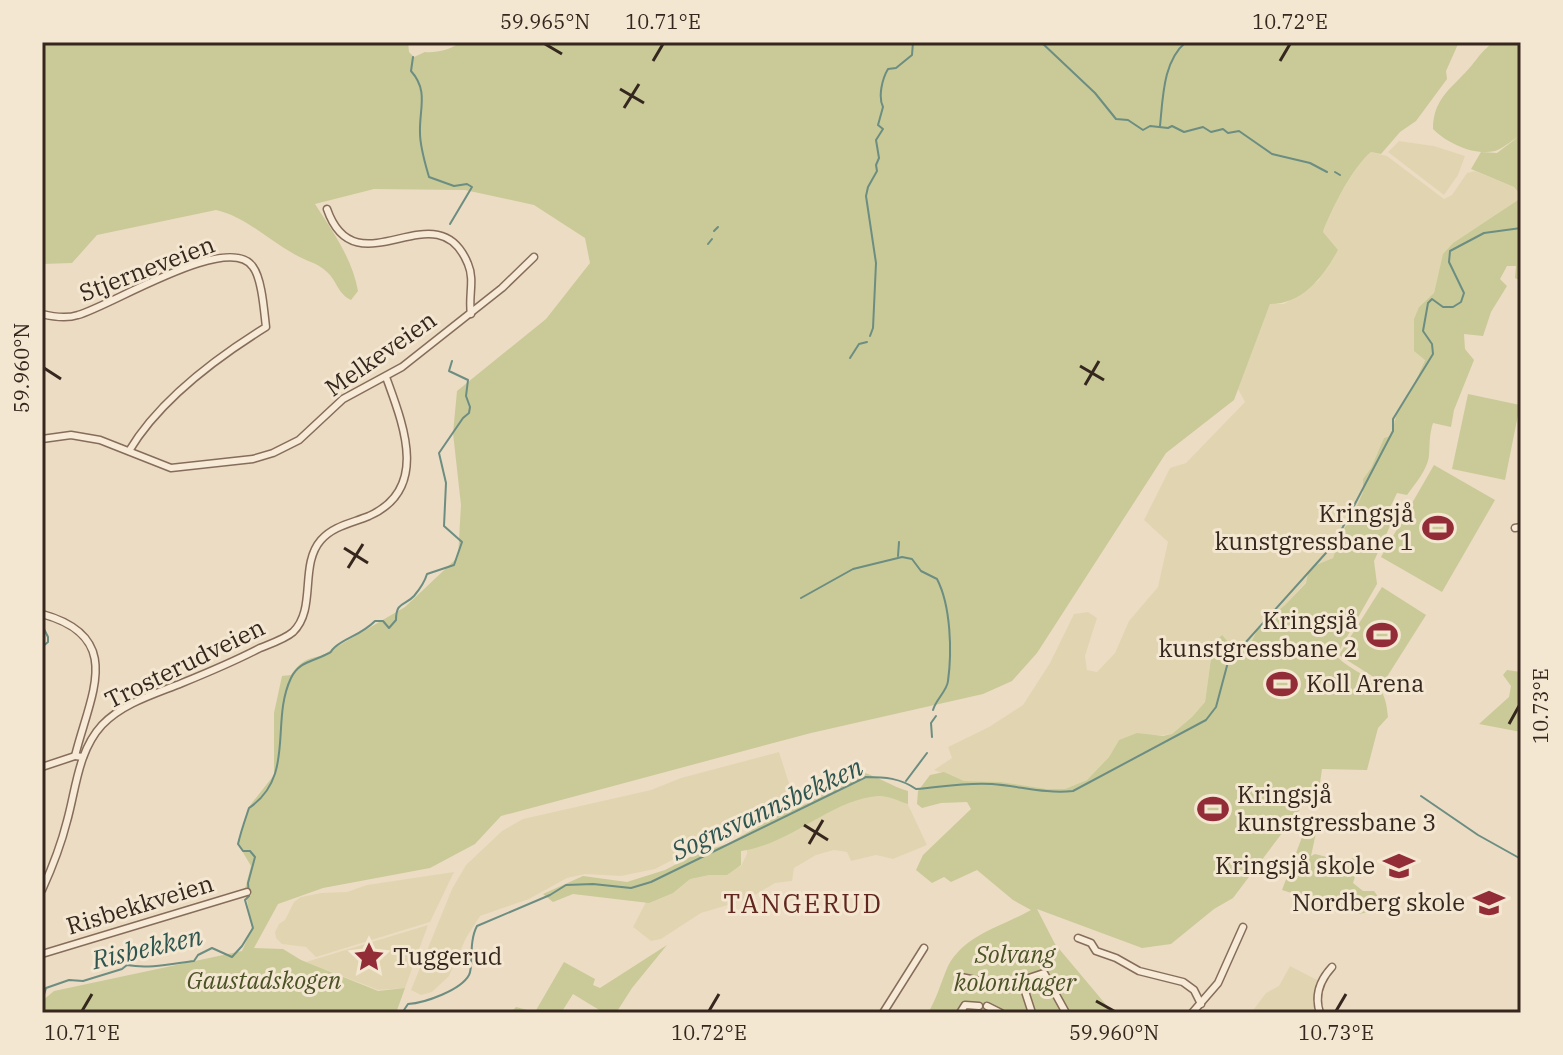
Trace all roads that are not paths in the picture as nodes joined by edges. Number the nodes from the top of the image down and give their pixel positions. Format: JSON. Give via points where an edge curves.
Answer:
{"nodes":[{"id":1,"x":327,"y":209,"type":"dead end"},
{"id":2,"x":534,"y":257,"type":"dead end"},
{"id":3,"x":42,"y":314,"type":"edge"},
{"id":4,"x":471,"y":314,"type":"junction"},
{"id":5,"x":386,"y":377,"type":"junction"},
{"id":6,"x":42,"y":439,"type":"edge"},
{"id":7,"x":129,"y":451,"type":"junction"},
{"id":8,"x":42,"y":614,"type":"edge"},
{"id":9,"x":75,"y":756,"type":"junction"},
{"id":10,"x":83,"y":757,"type":"junction"},
{"id":11,"x":42,"y":767,"type":"edge"},
{"id":12,"x":42,"y":890,"type":"edge"},
{"id":13,"x":247,"y":892,"type":"dead end"},
{"id":14,"x":1243,"y":927,"type":"dead end"},
{"id":15,"x":1078,"y":938,"type":"dead end"},
{"id":16,"x":924,"y":948,"type":"dead end"},
{"id":17,"x":42,"y":954,"type":"edge"},
{"id":18,"x":1332,"y":967,"type":"dead end"},
{"id":19,"x":961,"y":977,"type":"dead end"},
{"id":20,"x":1022,"y":982,"type":"junction"},
{"id":21,"x":1201,"y":1004,"type":"junction"},
{"id":22,"x":983,"y":1008,"type":"edge"},
{"id":23,"x":883,"y":1013,"type":"edge"},
{"id":24,"x":960,"y":1013,"type":"edge"},
{"id":25,"x":1001,"y":1013,"type":"edge"},
{"id":26,"x":1032,"y":1013,"type":"edge"},
{"id":27,"x":1066,"y":1013,"type":"edge"},
{"id":28,"x":1192,"y":1013,"type":"edge"},
{"id":29,"x":1320,"y":1013,"type":"edge"}],
"edges":[{"from":1,"to":4,"type":"street","name":"Melkeveien","via":[[336,230],[358,245],[427,234],[454,245],[470,270]]},
{"from":2,"to":4,"type":"street","name":"Melkeveien"},
{"from":3,"to":7,"type":"street","name":"Stjerneveien","via":[[79,315],[144,284],[227,256],[245,259],[255,270],[266,327],[232,348],[169,402]]},
{"from":4,"to":5,"type":"street","name":"Melkeveien"},
{"from":5,"to":7,"type":"street","name":"Melkeveien","via":[[343,399],[299,440],[253,459],[171,468]]},
{"from":5,"to":10,"type":"street","name":"Trosterudveien","via":[[406,439],[404,481],[384,508],[322,538],[311,563],[302,617],[292,633],[118,712],[99,729]]},
{"from":6,"to":7,"type":"street","name":"Melkeveien","via":[[80,436]]},
{"from":8,"to":9,"type":"street","via":[[81,632],[97,661]]},
{"from":9,"to":10,"type":"street"},
{"from":9,"to":11,"type":"street"},
{"from":10,"to":12,"type":"street","name":"Trosterudveien","via":[[64,833]]},
{"from":13,"to":17,"type":"street","name":"Risbekkveien"},
{"from":14,"to":21,"type":"street","via":[[1222,976]]},
{"from":15,"to":21,"type":"street","via":[[1139,971],[1183,982]]},
{"from":16,"to":23,"type":"street"},
{"from":18,"to":29,"type":"street","via":[[1321,979]]},
{"from":19,"to":20,"type":"street","via":[[1005,986]]},
{"from":20,"to":26,"type":"street"},
{"from":20,"to":27,"type":"street","via":[[1044,973]]},
{"from":21,"to":28,"type":"street"},
{"from":22,"to":24,"type":"street","via":[[965,1005]]},
{"from":22,"to":25,"type":"street"}]}
